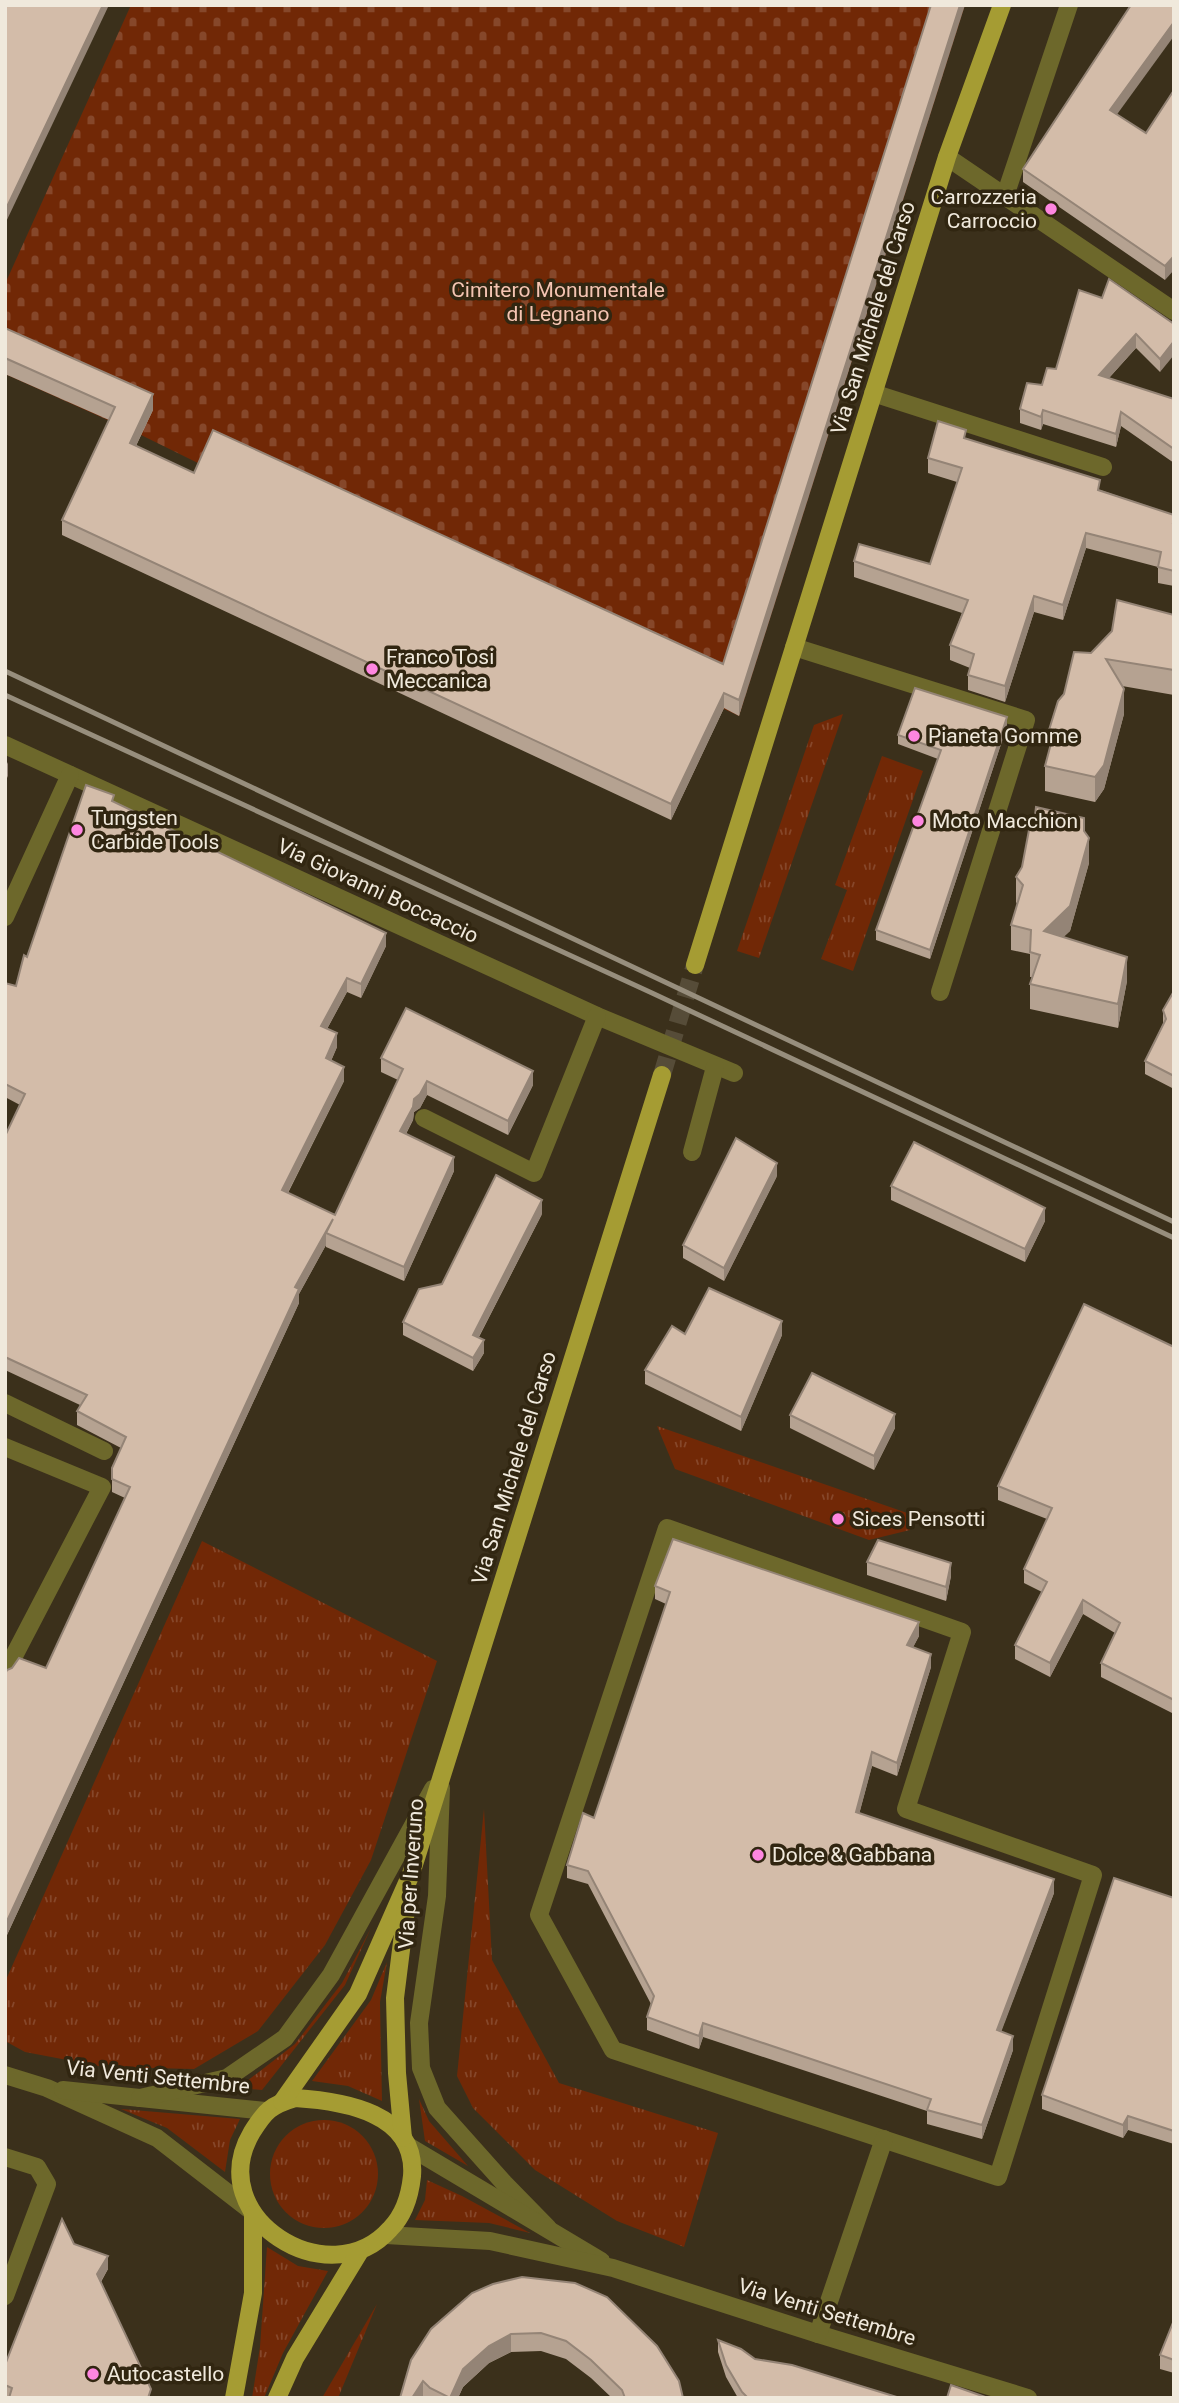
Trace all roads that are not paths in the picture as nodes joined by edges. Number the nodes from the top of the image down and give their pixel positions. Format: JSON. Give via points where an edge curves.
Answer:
{"nodes":[{"id":1,"x":1002,"y":5,"type":"edge"},
{"id":2,"x":1069,"y":5,"type":"edge"},
{"id":3,"x":947,"y":158,"type":"junction"},
{"id":4,"x":1005,"y":196,"type":"junction"},
{"id":5,"x":1171,"y":304,"type":"edge"},
{"id":6,"x":873,"y":393,"type":"junction"},
{"id":7,"x":1103,"y":467,"type":"dead end"},
{"id":8,"x":794,"y":647,"type":"junction"},
{"id":9,"x":5,"y":745,"type":"edge"},
{"id":10,"x":70,"y":775,"type":"junction"},
{"id":11,"x":5,"y":916,"type":"edge"},
{"id":12,"x":695,"y":965,"type":"tunnel mouth"},
{"id":13,"x":940,"y":992,"type":"dead end"},
{"id":14,"x":597,"y":1016,"type":"junction"},
{"id":15,"x":715,"y":1067,"type":"junction"},
{"id":16,"x":734,"y":1073,"type":"dead end"},
{"id":17,"x":662,"y":1075,"type":"tunnel mouth"},
{"id":18,"x":424,"y":1118,"type":"dead end"},
{"id":19,"x":692,"y":1152,"type":"dead end"},
{"id":20,"x":5,"y":1403,"type":"edge"},
{"id":21,"x":5,"y":1447,"type":"edge"},
{"id":22,"x":104,"y":1451,"type":"dead end"},
{"id":23,"x":5,"y":1673,"type":"edge"},
{"id":24,"x":441,"y":1774,"type":"junction"},
{"id":25,"x":411,"y":1874,"type":"junction"},
{"id":26,"x":5,"y":2075,"type":"edge"},
{"id":27,"x":47,"y":2088,"type":"junction"},
{"id":28,"x":141,"y":2098,"type":"junction"},
{"id":29,"x":282,"y":2102,"type":"junction"},
{"id":30,"x":265,"y":2111,"type":"junction"},
{"id":31,"x":884,"y":2139,"type":"junction"},
{"id":32,"x":406,"y":2142,"type":"junction"},
{"id":33,"x":5,"y":2157,"type":"edge"},
{"id":34,"x":251,"y":2212,"type":"junction"},
{"id":35,"x":548,"y":2228,"type":"junction"},
{"id":36,"x":386,"y":2235,"type":"junction"},
{"id":37,"x":360,"y":2251,"type":"junction"},
{"id":38,"x":613,"y":2268,"type":"junction"},
{"id":39,"x":5,"y":2296,"type":"edge"},
{"id":40,"x":818,"y":2334,"type":"junction"},
{"id":41,"x":234,"y":2398,"type":"edge"},
{"id":42,"x":277,"y":2398,"type":"edge"},
{"id":43,"x":1028,"y":2398,"type":"edge"}],
"edges":[{"from":1,"to":3,"type":"main road","name":"Via San Michele del Carso"},
{"from":2,"to":4,"type":"street"},
{"from":3,"to":4,"type":"street"},
{"from":3,"to":6,"type":"main road","name":"Via San Michele del Carso"},
{"from":4,"to":5,"type":"street"},
{"from":6,"to":7,"type":"street"},
{"from":6,"to":8,"type":"main road","name":"Via San Michele del Carso"},
{"from":8,"to":12,"type":"main road","name":"Via San Michele del Carso"},
{"from":8,"to":13,"type":"street","via":[[1026,720]]},
{"from":9,"to":10,"type":"street","name":"Via Giovanni Boccaccio"},
{"from":10,"to":11,"type":"street"},
{"from":10,"to":14,"type":"street","name":"Via Giovanni Boccaccio"},
{"from":14,"to":15,"type":"street","name":"Via Giovanni Boccaccio"},
{"from":14,"to":18,"type":"street","via":[[534,1173]]},
{"from":15,"to":16,"type":"street","name":"Via Giovanni Boccaccio"},
{"from":15,"to":19,"type":"street"},
{"from":17,"to":24,"type":"main road","name":"Via San Michele del Carso"},
{"from":20,"to":22,"type":"street"},
{"from":21,"to":23,"type":"street","via":[[102,1487]]},
{"from":24,"to":25,"type":"main road","name":"Via San Michele del Carso"},
{"from":24,"to":28,"type":"street","name":"Via per Inveruno","via":[[331,1975],[285,2038],[227,2078]]},
{"from":24,"to":35,"type":"street","name":"Via per Inveruno","via":[[437,1896],[419,2023],[421,2068],[437,2108]]},
{"from":25,"to":29,"type":"main road","name":"Via per Inveruno","via":[[358,1994]]},
{"from":25,"to":32,"type":"main road","name":"Via per Inveruno","via":[[395,1998],[397,2073]]},
{"from":26,"to":27,"type":"street","name":"Via Venti Settembre"},
{"from":27,"to":28,"type":"street","name":"Via Venti Settembre"},
{"from":27,"to":34,"type":"street","name":"Via Venti Settembre","via":[[157,2138]]},
{"from":28,"to":30,"type":"street","name":"Via Venti Settembre"},
{"from":29,"to":30,"type":"main road"},
{"from":29,"to":32,"type":"main road","via":[[326,2100],[369,2112],[391,2125]]},
{"from":30,"to":34,"type":"main road","via":[[246,2143],[241,2164]]},
{"from":31,"to":31,"type":"street","via":[[998,2177],[1093,1875],[906,1809],[962,1632],[667,1528],[539,1915],[614,2050]]},
{"from":31,"to":40,"type":"street"},
{"from":32,"to":35,"type":"street","name":"Via Venti Settembre"},
{"from":32,"to":36,"type":"main road","via":[[413,2164],[410,2193]]},
{"from":33,"to":39,"type":"street","via":[[37,2167],[47,2184]]},
{"from":34,"to":37,"type":"main road","via":[[284,2242],[302,2249],[331,2255]]},
{"from":34,"to":41,"type":"main road","via":[[253,2292]]},
{"from":35,"to":38,"type":"street","name":"Via Venti Settembre"},
{"from":36,"to":37,"type":"main road"},
{"from":36,"to":38,"type":"street","name":"Via Venti Settembre","via":[[490,2241]]},
{"from":37,"to":42,"type":"main road","via":[[295,2358]]},
{"from":38,"to":40,"type":"street","name":"Via Venti Settembre"},
{"from":40,"to":43,"type":"street","name":"Via Venti Settembre"}]}
